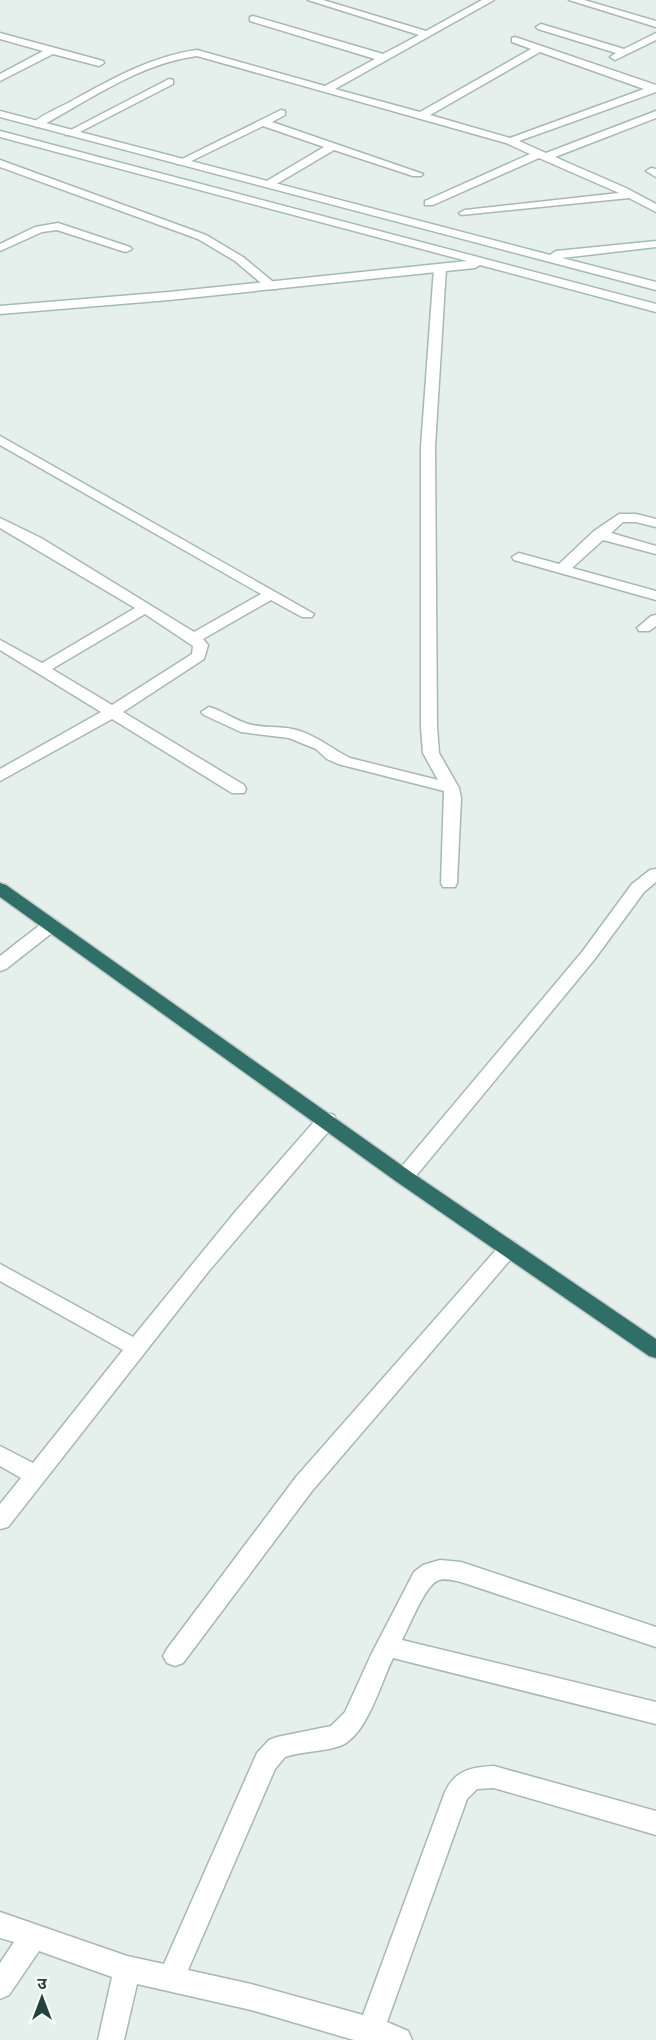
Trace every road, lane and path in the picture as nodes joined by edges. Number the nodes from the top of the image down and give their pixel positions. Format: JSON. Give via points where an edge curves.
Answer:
{"nodes":[{"id":1,"x":313,"y":0,"type":"edge"},
{"id":2,"x":489,"y":0,"type":"edge"},
{"id":3,"x":574,"y":0,"type":"edge"},
{"id":4,"x":253,"y":19,"type":"dead end"},
{"id":5,"x":656,"y":24,"type":"edge"},
{"id":6,"x":541,"y":27,"type":"dead end"},
{"id":7,"x":427,"y":34,"type":"junction"},
{"id":8,"x":0,"y":36,"type":"edge"},
{"id":9,"x":656,"y":36,"type":"edge"},
{"id":10,"x":515,"y":40,"type":"dead end"},
{"id":11,"x":540,"y":48,"type":"junction"},
{"id":12,"x":52,"y":50,"type":"junction"},
{"id":13,"x":624,"y":52,"type":"junction"},
{"id":14,"x":384,"y":58,"type":"junction"},
{"id":15,"x":99,"y":63,"type":"dead end"},
{"id":16,"x":594,"y":67,"type":"junction"},
{"id":17,"x":3,"y":74,"type":"edge"},
{"id":18,"x":169,"y":82,"type":"dead end"},
{"id":19,"x":656,"y":88,"type":"edge"},
{"id":20,"x":327,"y":89,"type":"junction"},
{"id":21,"x":281,"y":113,"type":"dead end"},
{"id":22,"x":0,"y":114,"type":"edge"},
{"id":23,"x":656,"y":114,"type":"edge"},
{"id":24,"x":421,"y":116,"type":"junction"},
{"id":25,"x":262,"y":122,"type":"junction"},
{"id":26,"x":37,"y":124,"type":"junction"},
{"id":27,"x":69,"y":133,"type":"junction"},
{"id":28,"x":0,"y":134,"type":"edge"},
{"id":29,"x":510,"y":141,"type":"junction"},
{"id":30,"x":333,"y":146,"type":"junction"},
{"id":31,"x":544,"y":154,"type":"junction"},
{"id":32,"x":181,"y":162,"type":"junction"},
{"id":33,"x":0,"y":163,"type":"edge"},
{"id":34,"x":417,"y":174,"type":"dead end"},
{"id":35,"x":269,"y":184,"type":"junction"},
{"id":36,"x":631,"y":195,"type":"junction"},
{"id":37,"x":429,"y":203,"type":"dead end"},
{"id":38,"x":656,"y":209,"type":"edge"},
{"id":39,"x":465,"y":213,"type":"dead end"},
{"id":40,"x":656,"y":244,"type":"edge"},
{"id":41,"x":0,"y":248,"type":"edge"},
{"id":42,"x":126,"y":249,"type":"dead end"},
{"id":43,"x":543,"y":256,"type":"junction"},
{"id":44,"x":491,"y":262,"type":"junction"},
{"id":45,"x":440,"y":268,"type":"junction"},
{"id":46,"x":272,"y":286,"type":"junction"},
{"id":47,"x":656,"y":286,"type":"edge"},
{"id":48,"x":656,"y":308,"type":"edge"},
{"id":49,"x":0,"y":310,"type":"edge"},
{"id":50,"x":0,"y":440,"type":"edge"},
{"id":51,"x":0,"y":522,"type":"edge"},
{"id":52,"x":656,"y":523,"type":"edge"},
{"id":53,"x":599,"y":534,"type":"junction"},
{"id":54,"x":656,"y":550,"type":"edge"},
{"id":55,"x":519,"y":557,"type":"dead end"},
{"id":56,"x":562,"y":569,"type":"junction"},
{"id":57,"x":271,"y":594,"type":"junction"},
{"id":58,"x":656,"y":596,"type":"edge"},
{"id":59,"x":145,"y":608,"type":"junction"},
{"id":60,"x":307,"y":614,"type":"dead end"},
{"id":61,"x":195,"y":638,"type":"junction"},
{"id":62,"x":0,"y":644,"type":"edge"},
{"id":63,"x":42,"y":669,"type":"junction"},
{"id":64,"x":112,"y":712,"type":"junction"},
{"id":65,"x":209,"y":712,"type":"dead end"},
{"id":66,"x":0,"y":776,"type":"edge"},
{"id":67,"x":451,"y":788,"type":"junction"},
{"id":68,"x":238,"y":789,"type":"dead end"},
{"id":69,"x":656,"y":874,"type":"edge"},
{"id":70,"x":449,"y":883,"type":"dead end"},
{"id":71,"x":0,"y":889,"type":"edge"},
{"id":72,"x":51,"y":925,"type":"junction"},
{"id":73,"x":0,"y":965,"type":"edge"},
{"id":74,"x":327,"y":1120,"type":"junction"},
{"id":75,"x":404,"y":1177,"type":"junction"},
{"id":76,"x":509,"y":1248,"type":"junction"},
{"id":77,"x":0,"y":1272,"type":"edge"},
{"id":78,"x":136,"y":1348,"type":"junction"},
{"id":79,"x":656,"y":1350,"type":"edge"},
{"id":80,"x":0,"y":1455,"type":"edge"},
{"id":81,"x":36,"y":1476,"type":"junction"},
{"id":82,"x":0,"y":1520,"type":"edge"},
{"id":83,"x":656,"y":1637,"type":"edge"},
{"id":84,"x":388,"y":1647,"type":"junction"},
{"id":85,"x":175,"y":1656,"type":"dead end"},
{"id":86,"x":656,"y":1713,"type":"edge"},
{"id":87,"x":656,"y":1823,"type":"edge"},
{"id":88,"x":0,"y":1925,"type":"edge"},
{"id":89,"x":33,"y":1937,"type":"junction"},
{"id":90,"x":127,"y":1970,"type":"junction"},
{"id":91,"x":171,"y":1979,"type":"junction"},
{"id":92,"x":0,"y":1986,"type":"edge"},
{"id":93,"x":369,"y":2035,"type":"edge"},
{"id":94,"x":111,"y":2040,"type":"edge"},
{"id":95,"x":399,"y":2040,"type":"edge"}],
"edges":[{"from":1,"to":7,"type":"street"},
{"from":2,"to":7,"type":"street"},
{"from":3,"to":5,"type":"street"},
{"from":4,"to":14,"type":"street"},
{"from":6,"to":13,"type":"street"},
{"from":7,"to":14,"type":"street"},
{"from":8,"to":12,"type":"street"},
{"from":9,"to":13,"type":"street"},
{"from":10,"to":11,"type":"street"},
{"from":11,"to":16,"type":"street"},
{"from":11,"to":24,"type":"street"},
{"from":12,"to":15,"type":"street"},
{"from":12,"to":17,"type":"street"},
{"from":13,"to":16,"type":"street"},
{"from":14,"to":20,"type":"street"},
{"from":16,"to":19,"type":"street"},
{"from":18,"to":27,"type":"street"},
{"from":19,"to":29,"type":"street"},
{"from":20,"to":24,"type":"street"},
{"from":20,"to":26,"type":"street","via":[[206,54],[187,53],[160,61]]},
{"from":21,"to":25,"type":"street"},
{"from":22,"to":26,"type":"street"},
{"from":23,"to":31,"type":"street"},
{"from":24,"to":29,"type":"street"},
{"from":25,"to":30,"type":"street"},
{"from":25,"to":32,"type":"street"},
{"from":26,"to":27,"type":"street"},
{"from":27,"to":32,"type":"street"},
{"from":28,"to":44,"type":"street"},
{"from":29,"to":31,"type":"street"},
{"from":30,"to":34,"type":"street"},
{"from":30,"to":35,"type":"street"},
{"from":31,"to":36,"type":"street"},
{"from":31,"to":37,"type":"street"},
{"from":32,"to":35,"type":"street"},
{"from":33,"to":46,"type":"street","via":[[202,237],[239,259]]},
{"from":35,"to":43,"type":"street"},
{"from":36,"to":38,"type":"street"},
{"from":36,"to":39,"type":"street"},
{"from":40,"to":43,"type":"street"},
{"from":41,"to":42,"type":"street","via":[[39,229],[58,226]]},
{"from":43,"to":44,"type":"street"},
{"from":43,"to":47,"type":"street"},
{"from":44,"to":45,"type":"street"},
{"from":44,"to":48,"type":"street"},
{"from":45,"to":46,"type":"street"},
{"from":45,"to":67,"type":"street","via":[[428,447],[429,727],[431,753]]},
{"from":46,"to":49,"type":"street"},
{"from":50,"to":57,"type":"street"},
{"from":51,"to":59,"type":"street"},
{"from":52,"to":53,"type":"street","via":[[619,518]]},
{"from":53,"to":54,"type":"street"},
{"from":53,"to":56,"type":"street"},
{"from":55,"to":56,"type":"street"},
{"from":56,"to":58,"type":"street"},
{"from":57,"to":60,"type":"street"},
{"from":57,"to":61,"type":"street"},
{"from":59,"to":61,"type":"street"},
{"from":59,"to":63,"type":"street"},
{"from":61,"to":64,"type":"street","via":[[201,645],[199,656]]},
{"from":62,"to":63,"type":"street"},
{"from":63,"to":64,"type":"street"},
{"from":64,"to":66,"type":"street"},
{"from":64,"to":68,"type":"street"},
{"from":65,"to":67,"type":"street","via":[[247,729],[294,734],[344,761]]},
{"from":67,"to":70,"type":"street"},
{"from":69,"to":75,"type":"street","via":[[638,888],[588,956]]},
{"from":71,"to":72,"type":"highway"},
{"from":72,"to":73,"type":"street"},
{"from":72,"to":74,"type":"highway"},
{"from":74,"to":75,"type":"highway"},
{"from":74,"to":78,"type":"street"},
{"from":75,"to":76,"type":"highway"},
{"from":76,"to":79,"type":"highway"},
{"from":76,"to":85,"type":"street","via":[[304,1484]]},
{"from":77,"to":78,"type":"street"},
{"from":78,"to":81,"type":"street"},
{"from":80,"to":81,"type":"street"},
{"from":81,"to":82,"type":"street"},
{"from":83,"to":84,"type":"street","via":[[441,1568],[422,1579]]},
{"from":84,"to":86,"type":"street"},
{"from":84,"to":91,"type":"street","via":[[353,1720],[339,1735],[277,1748],[266,1761]]},
{"from":87,"to":93,"type":"street","via":[[494,1777],[472,1778],[457,1792]]},
{"from":88,"to":89,"type":"street"},
{"from":89,"to":90,"type":"street"},
{"from":89,"to":92,"type":"street"},
{"from":90,"to":91,"type":"street"},
{"from":90,"to":94,"type":"street"},
{"from":91,"to":93,"type":"street","via":[[251,1997]]},
{"from":93,"to":95,"type":"street"}]}
